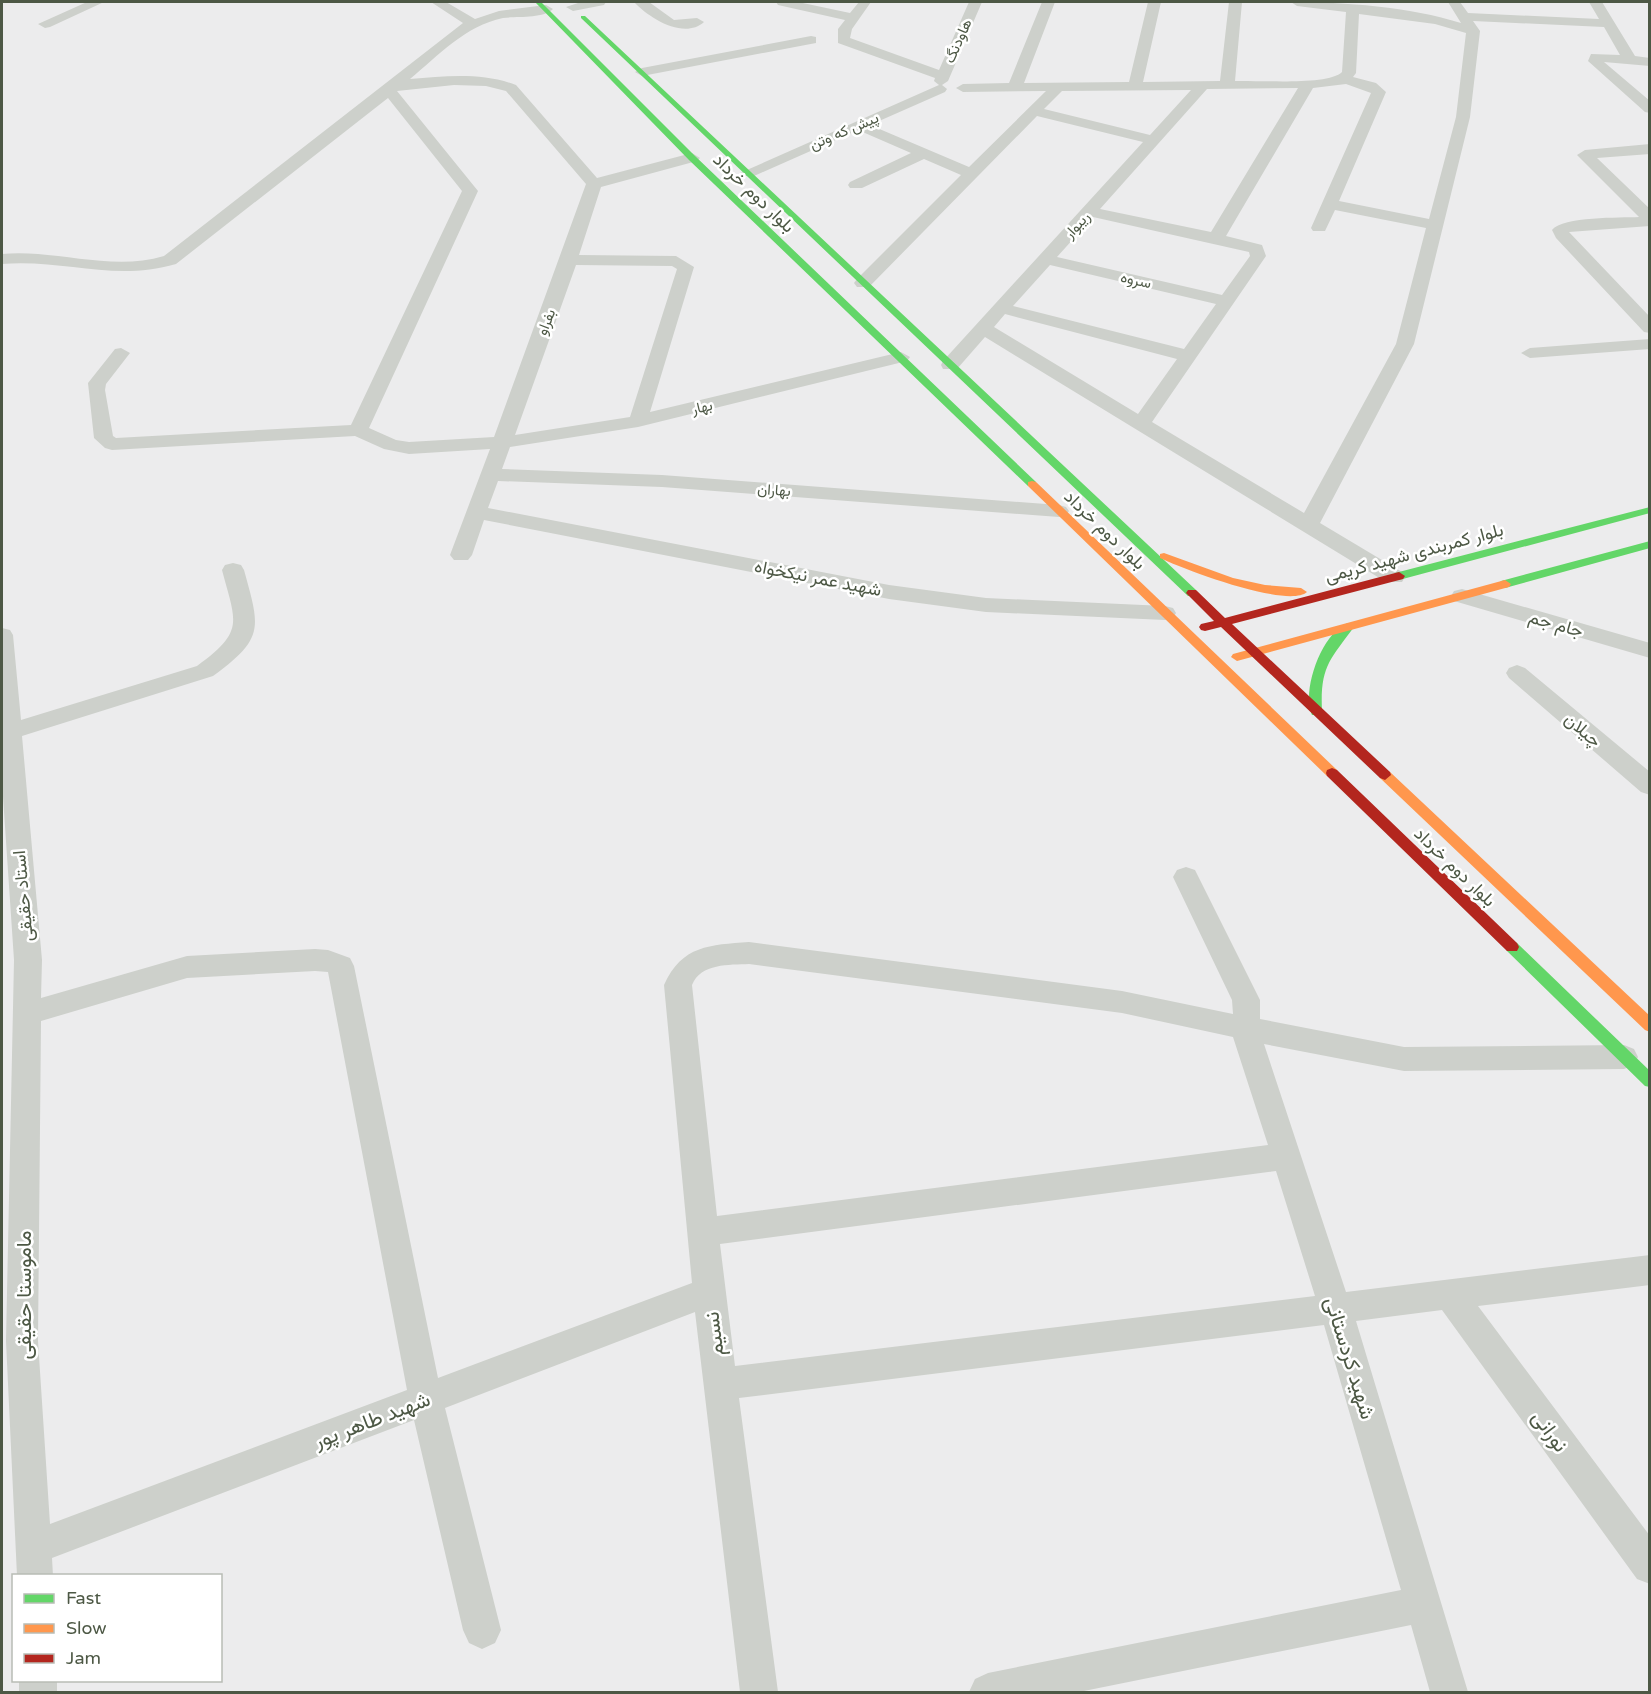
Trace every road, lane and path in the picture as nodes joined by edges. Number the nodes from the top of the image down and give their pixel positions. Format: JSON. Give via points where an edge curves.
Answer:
{"nodes":[{"id":1,"x":97,"y":2,"type":"edge"},
{"id":2,"x":438,"y":2,"type":"edge"},
{"id":3,"x":599,"y":2,"type":"edge"},
{"id":4,"x":641,"y":2,"type":"edge"},
{"id":5,"x":783,"y":2,"type":"edge"},
{"id":6,"x":865,"y":2,"type":"edge"},
{"id":7,"x":975,"y":2,"type":"edge"},
{"id":8,"x":1048,"y":2,"type":"edge"},
{"id":9,"x":1154,"y":2,"type":"edge"},
{"id":10,"x":1235,"y":2,"type":"edge"},
{"id":11,"x":1297,"y":2,"type":"edge"},
{"id":12,"x":1454,"y":2,"type":"edge"},
{"id":13,"x":1596,"y":2,"type":"edge"},
{"id":14,"x":570,"y":4,"type":"edge"},
{"id":15,"x":542,"y":5,"type":"edge"},
{"id":16,"x":1353,"y":9,"type":"junction"},
{"id":17,"x":854,"y":18,"type":"junction"},
{"id":18,"x":697,"y":21,"type":"dead end"},
{"id":19,"x":471,"y":23,"type":"junction"},
{"id":20,"x":1607,"y":23,"type":"junction"},
{"id":21,"x":45,"y":24,"type":"dead end"},
{"id":22,"x":1468,"y":24,"type":"junction"},
{"id":23,"x":811,"y":40,"type":"dead end"},
{"id":24,"x":1630,"y":60,"type":"junction"},
{"id":25,"x":1650,"y":62,"type":"edge"},
{"id":26,"x":642,"y":72,"type":"junction"},
{"id":27,"x":1343,"y":79,"type":"junction"},
{"id":28,"x":941,"y":82,"type":"junction"},
{"id":29,"x":1308,"y":84,"type":"junction"},
{"id":30,"x":1203,"y":85,"type":"junction"},
{"id":31,"x":1227,"y":85,"type":"junction"},
{"id":32,"x":1135,"y":86,"type":"junction"},
{"id":33,"x":1015,"y":87,"type":"junction"},
{"id":34,"x":1058,"y":87,"type":"junction"},
{"id":35,"x":392,"y":88,"type":"junction"},
{"id":36,"x":1650,"y":109,"type":"edge"},
{"id":37,"x":1034,"y":111,"type":"junction"},
{"id":38,"x":858,"y":125,"type":"junction"},
{"id":39,"x":1154,"y":140,"type":"junction"},
{"id":40,"x":1650,"y":149,"type":"edge"},
{"id":41,"x":924,"y":153,"type":"junction"},
{"id":42,"x":692,"y":158,"type":"junction"},
{"id":43,"x":748,"y":173,"type":"junction"},
{"id":44,"x":972,"y":174,"type":"junction"},
{"id":45,"x":594,"y":184,"type":"junction"},
{"id":46,"x":856,"y":185,"type":"dead end"},
{"id":47,"x":1330,"y":204,"type":"junction"},
{"id":48,"x":1089,"y":211,"type":"junction"},
{"id":49,"x":1650,"y":220,"type":"edge"},
{"id":50,"x":1437,"y":225,"type":"junction"},
{"id":51,"x":1319,"y":228,"type":"dead end"},
{"id":52,"x":1216,"y":238,"type":"junction"},
{"id":53,"x":2,"y":259,"type":"edge"},
{"id":54,"x":1046,"y":259,"type":"junction"},
{"id":55,"x":569,"y":260,"type":"junction"},
{"id":56,"x":863,"y":283,"type":"junction"},
{"id":57,"x":1227,"y":301,"type":"junction"},
{"id":58,"x":1001,"y":308,"type":"junction"},
{"id":59,"x":983,"y":328,"type":"junction"},
{"id":60,"x":1650,"y":328,"type":"edge"},
{"id":61,"x":1650,"y":344,"type":"edge"},
{"id":62,"x":121,"y":353,"type":"dead end"},
{"id":63,"x":1530,"y":353,"type":"dead end"},
{"id":64,"x":1188,"y":356,"type":"junction"},
{"id":65,"x":901,"y":357,"type":"junction"},
{"id":66,"x":950,"y":365,"type":"junction"},
{"id":67,"x":638,"y":421,"type":"junction"},
{"id":68,"x":1141,"y":424,"type":"junction"},
{"id":69,"x":358,"y":430,"type":"junction"},
{"id":70,"x":500,"y":443,"type":"junction"},
{"id":71,"x":489,"y":475,"type":"junction"},
{"id":72,"x":1650,"y":510,"type":"edge"},
{"id":73,"x":1059,"y":511,"type":"junction"},
{"id":74,"x":476,"y":512,"type":"junction"},
{"id":75,"x":1308,"y":525,"type":"junction"},
{"id":76,"x":1138,"y":543,"type":"junction"},
{"id":77,"x":1650,"y":544,"type":"edge"},
{"id":78,"x":461,"y":555,"type":"dead end"},
{"id":79,"x":233,"y":570,"type":"dead end"},
{"id":80,"x":1394,"y":577,"type":"junction"},
{"id":81,"x":1339,"y":591,"type":"junction"},
{"id":82,"x":1462,"y":596,"type":"junction"},
{"id":83,"x":1165,"y":613,"type":"junction"},
{"id":84,"x":1222,"y":623,"type":"junction"},
{"id":85,"x":1348,"y":627,"type":"junction"},
{"id":86,"x":1187,"y":632,"type":"junction"},
{"id":87,"x":2,"y":635,"type":"edge"},
{"id":88,"x":1650,"y":651,"type":"edge"},
{"id":89,"x":1254,"y":653,"type":"junction"},
{"id":90,"x":1218,"y":662,"type":"junction"},
{"id":91,"x":1517,"y":673,"type":"dead end"},
{"id":92,"x":1316,"y":712,"type":"junction"},
{"id":93,"x":9,"y":732,"type":"junction"},
{"id":94,"x":8,"y":782,"type":"edge"},
{"id":95,"x":1650,"y":786,"type":"edge"},
{"id":96,"x":1403,"y":794,"type":"junction"},
{"id":97,"x":1364,"y":803,"type":"junction"},
{"id":98,"x":1186,"y":877,"type":"dead end"},
{"id":99,"x":26,"y":1014,"type":"junction"},
{"id":100,"x":1244,"y":1026,"type":"junction"},
{"id":101,"x":1650,"y":1026,"type":"edge"},
{"id":102,"x":1624,"y":1057,"type":"junction"},
{"id":103,"x":1650,"y":1081,"type":"edge"},
{"id":104,"x":1286,"y":1156,"type":"junction"},
{"id":105,"x":703,"y":1232,"type":"junction"},
{"id":106,"x":1650,"y":1270,"type":"edge"},
{"id":107,"x":709,"y":1292,"type":"junction"},
{"id":108,"x":1451,"y":1296,"type":"junction"},
{"id":109,"x":1336,"y":1310,"type":"junction"},
{"id":110,"x":12,"y":1345,"type":"edge"},
{"id":111,"x":720,"y":1384,"type":"junction"},
{"id":112,"x":426,"y":1400,"type":"junction"},
{"id":113,"x":35,"y":1561,"type":"edge"},
{"id":114,"x":1650,"y":1566,"type":"edge"},
{"id":115,"x":1423,"y":1604,"type":"junction"},
{"id":116,"x":482,"y":1630,"type":"dead end"},
{"id":117,"x":759,"y":1692,"type":"edge"},
{"id":118,"x":988,"y":1692,"type":"edge"},
{"id":119,"x":1449,"y":1692,"type":"edge"}],
"edges":[{"from":1,"to":21,"type":"street"},
{"from":2,"to":19,"type":"street"},
{"from":3,"to":14,"type":"street"},
{"from":4,"to":18,"type":"street","via":[[671,24]]},
{"from":5,"to":17,"type":"street"},
{"from":6,"to":17,"type":"street"},
{"from":7,"to":28,"type":"street","name":"هاودنگ"},
{"from":8,"to":33,"type":"street"},
{"from":9,"to":32,"type":"street"},
{"from":10,"to":31,"type":"street"},
{"from":11,"to":16,"type":"street"},
{"from":12,"to":22,"type":"street"},
{"from":13,"to":20,"type":"street"},
{"from":14,"to":26,"type":"street","name":"بلوار دوم خرداد"},
{"from":15,"to":19,"type":"street"},
{"from":15,"to":42,"type":"street","name":"بلوار دوم خرداد"},
{"from":16,"to":22,"type":"street"},
{"from":16,"to":27,"type":"street","via":[[1349,73]]},
{"from":17,"to":28,"type":"street","via":[[842,36],[846,42]]},
{"from":19,"to":35,"type":"street"},
{"from":20,"to":22,"type":"street"},
{"from":20,"to":24,"type":"street"},
{"from":22,"to":50,"type":"street","via":[[1463,117]]},
{"from":23,"to":26,"type":"street"},
{"from":24,"to":25,"type":"street"},
{"from":24,"to":36,"type":"street","via":[[1605,56],[1596,57],[1595,61]]},
{"from":26,"to":43,"type":"street","name":"بلوار دوم خرداد"},
{"from":27,"to":29,"type":"street"},
{"from":27,"to":47,"type":"street","via":[[1379,92]]},
{"from":28,"to":33,"type":"street","via":[[956,80],[964,84],[963,88]]},
{"from":28,"to":38,"type":"street","name":"پیش که وتن"},
{"from":29,"to":31,"type":"street"},
{"from":29,"to":52,"type":"street"},
{"from":30,"to":31,"type":"street"},
{"from":30,"to":32,"type":"street"},
{"from":30,"to":39,"type":"street","name":"ریبوار"},
{"from":32,"to":34,"type":"street"},
{"from":33,"to":34,"type":"street"},
{"from":34,"to":37,"type":"street"},
{"from":35,"to":45,"type":"street","via":[[485,82],[505,85]]},
{"from":35,"to":53,"type":"street","via":[[170,260],[144,268],[47,257]]},
{"from":35,"to":69,"type":"street","via":[[470,191]]},
{"from":37,"to":39,"type":"street"},
{"from":37,"to":44,"type":"street"},
{"from":38,"to":41,"type":"street"},
{"from":38,"to":43,"type":"street","name":"پیش که وتن"},
{"from":39,"to":48,"type":"street","name":"ریبوار"},
{"from":40,"to":49,"type":"street","via":[[1585,155]]},
{"from":41,"to":44,"type":"street"},
{"from":41,"to":46,"type":"street"},
{"from":42,"to":45,"type":"street"},
{"from":42,"to":65,"type":"street","name":"بلوار دوم خرداد"},
{"from":43,"to":56,"type":"street","name":"بلوار دوم خرداد"},
{"from":44,"to":56,"type":"street"},
{"from":45,"to":55,"type":"street","name":"بفراو"},
{"from":47,"to":50,"type":"street"},
{"from":47,"to":51,"type":"street"},
{"from":48,"to":52,"type":"street"},
{"from":48,"to":54,"type":"street","name":"ریبوار"},
{"from":49,"to":60,"type":"street","via":[[1560,230]]},
{"from":50,"to":75,"type":"street","via":[[1405,344]]},
{"from":52,"to":57,"type":"street","via":[[1250,246],[1258,256]]},
{"from":54,"to":57,"type":"street","name":"سروه"},
{"from":54,"to":58,"type":"street","name":"ریبوار"},
{"from":55,"to":67,"type":"street","via":[[676,261],[686,267]]},
{"from":55,"to":70,"type":"street","name":"بفراو"},
{"from":56,"to":66,"type":"street","name":"بلوار دوم خرداد"},
{"from":57,"to":64,"type":"street"},
{"from":58,"to":59,"type":"street","name":"ریبوار"},
{"from":58,"to":64,"type":"street"},
{"from":59,"to":66,"type":"street","name":"ریبوار"},
{"from":59,"to":68,"type":"street"},
{"from":61,"to":63,"type":"street"},
{"from":62,"to":69,"type":"street","via":[[97,383],[96,390],[104,438],[112,444]]},
{"from":64,"to":68,"type":"street"},
{"from":65,"to":67,"type":"street","name":"بهار"},
{"from":65,"to":73,"type":"street","name":"بلوار دوم خرداد"},
{"from":66,"to":76,"type":"street","name":"بلوار دوم خرداد"},
{"from":67,"to":70,"type":"street","name":"بهار"},
{"from":68,"to":75,"type":"street"},
{"from":69,"to":70,"type":"street","name":"بهار","via":[[391,446],[409,448]]},
{"from":70,"to":71,"type":"street","name":"بفراو"},
{"from":71,"to":73,"type":"street","name":"بهاران","via":[[662,481]]},
{"from":71,"to":74,"type":"street","name":"بفراو"},
{"from":72,"to":80,"type":"street","name":"بلوار کمربندی شهید کریمی"},
{"from":73,"to":83,"type":"street","name":"بلوار دوم خرداد"},
{"from":74,"to":78,"type":"street","name":"بفراو"},
{"from":74,"to":83,"type":"street","name":"شهید عمر نیکخواه","via":[[889,592],[986,605]]},
{"from":75,"to":80,"type":"street"},
{"from":76,"to":81,"type":"street","via":[[1186,567],[1236,585],[1270,591]]},
{"from":76,"to":84,"type":"street","name":"بلوار دوم خرداد"},
{"from":77,"to":82,"type":"street"},
{"from":79,"to":93,"type":"street","via":[[247,625],[241,643],[226,657],[205,671]]},
{"from":80,"to":81,"type":"street","name":"بلوار کمربندی شهید کریمی"},
{"from":81,"to":84,"type":"street","name":"بلوار کمربندی شهید کریمی"},
{"from":82,"to":85,"type":"street"},
{"from":82,"to":88,"type":"street","name":"جام جم"},
{"from":83,"to":86,"type":"street","name":"بلوار دوم خرداد"},
{"from":84,"to":86,"type":"street","name":"بلوار کمربندی شهید کریمی"},
{"from":84,"to":89,"type":"street","name":"بلوار دوم خرداد"},
{"from":85,"to":89,"type":"street"},
{"from":85,"to":92,"type":"street","via":[[1326,650],[1317,671],[1313,689]]},
{"from":86,"to":90,"type":"street","name":"بلوار دوم خرداد"},
{"from":87,"to":93,"type":"street","name":"استاد حقیقی"},
{"from":89,"to":90,"type":"street"},
{"from":89,"to":92,"type":"street","name":"بلوار دوم خرداد"},
{"from":90,"to":97,"type":"street","name":"بلوار دوم خرداد"},
{"from":91,"to":95,"type":"street","name":"چیلان"},
{"from":92,"to":96,"type":"street","name":"بلوار دوم خرداد"},
{"from":93,"to":94,"type":"street","name":"استاد حقیقی"},
{"from":94,"to":99,"type":"street","name":"استاد حقیقی","via":[[28,960]]},
{"from":96,"to":97,"type":"street"},
{"from":96,"to":101,"type":"street","name":"بلوار دوم خرداد"},
{"from":97,"to":102,"type":"street","name":"بلوار دوم خرداد"},
{"from":98,"to":100,"type":"street","name":"شهید کردستانی","via":[[1245,1000]]},
{"from":99,"to":110,"type":"street","name":"ماموستا حقیقی"},
{"from":99,"to":112,"type":"street","via":[[187,967],[315,960],[340,966]]},
{"from":100,"to":102,"type":"street","via":[[1326,1046],[1404,1059]]},
{"from":100,"to":104,"type":"street","name":"شهید کردستانی"},
{"from":100,"to":105,"type":"street","name":"نسیم","via":[[1122,1002],[749,953],[709,956],[692,963],[681,974],[678,985]]},
{"from":102,"to":103,"type":"street","name":"بلوار دوم خرداد"},
{"from":104,"to":105,"type":"street"},
{"from":104,"to":109,"type":"street","name":"شهید کردستانی"},
{"from":105,"to":107,"type":"street","name":"نسیم"},
{"from":106,"to":108,"type":"street"},
{"from":107,"to":111,"type":"street","name":"نسیم"},
{"from":107,"to":112,"type":"street","name":"شهید طاهر پور"},
{"from":108,"to":109,"type":"street"},
{"from":108,"to":114,"type":"street","name":"نورانی"},
{"from":109,"to":111,"type":"street"},
{"from":109,"to":115,"type":"street","name":"شهید کردستانی"},
{"from":110,"to":113,"type":"street","name":"ماموستا حقیقی"},
{"from":111,"to":117,"type":"street","name":"نسیم"},
{"from":112,"to":113,"type":"street","name":"شهید طاهر پور"},
{"from":112,"to":116,"type":"street"},
{"from":115,"to":118,"type":"street"},
{"from":115,"to":119,"type":"street","name":"شهید کردستانی"}]}
